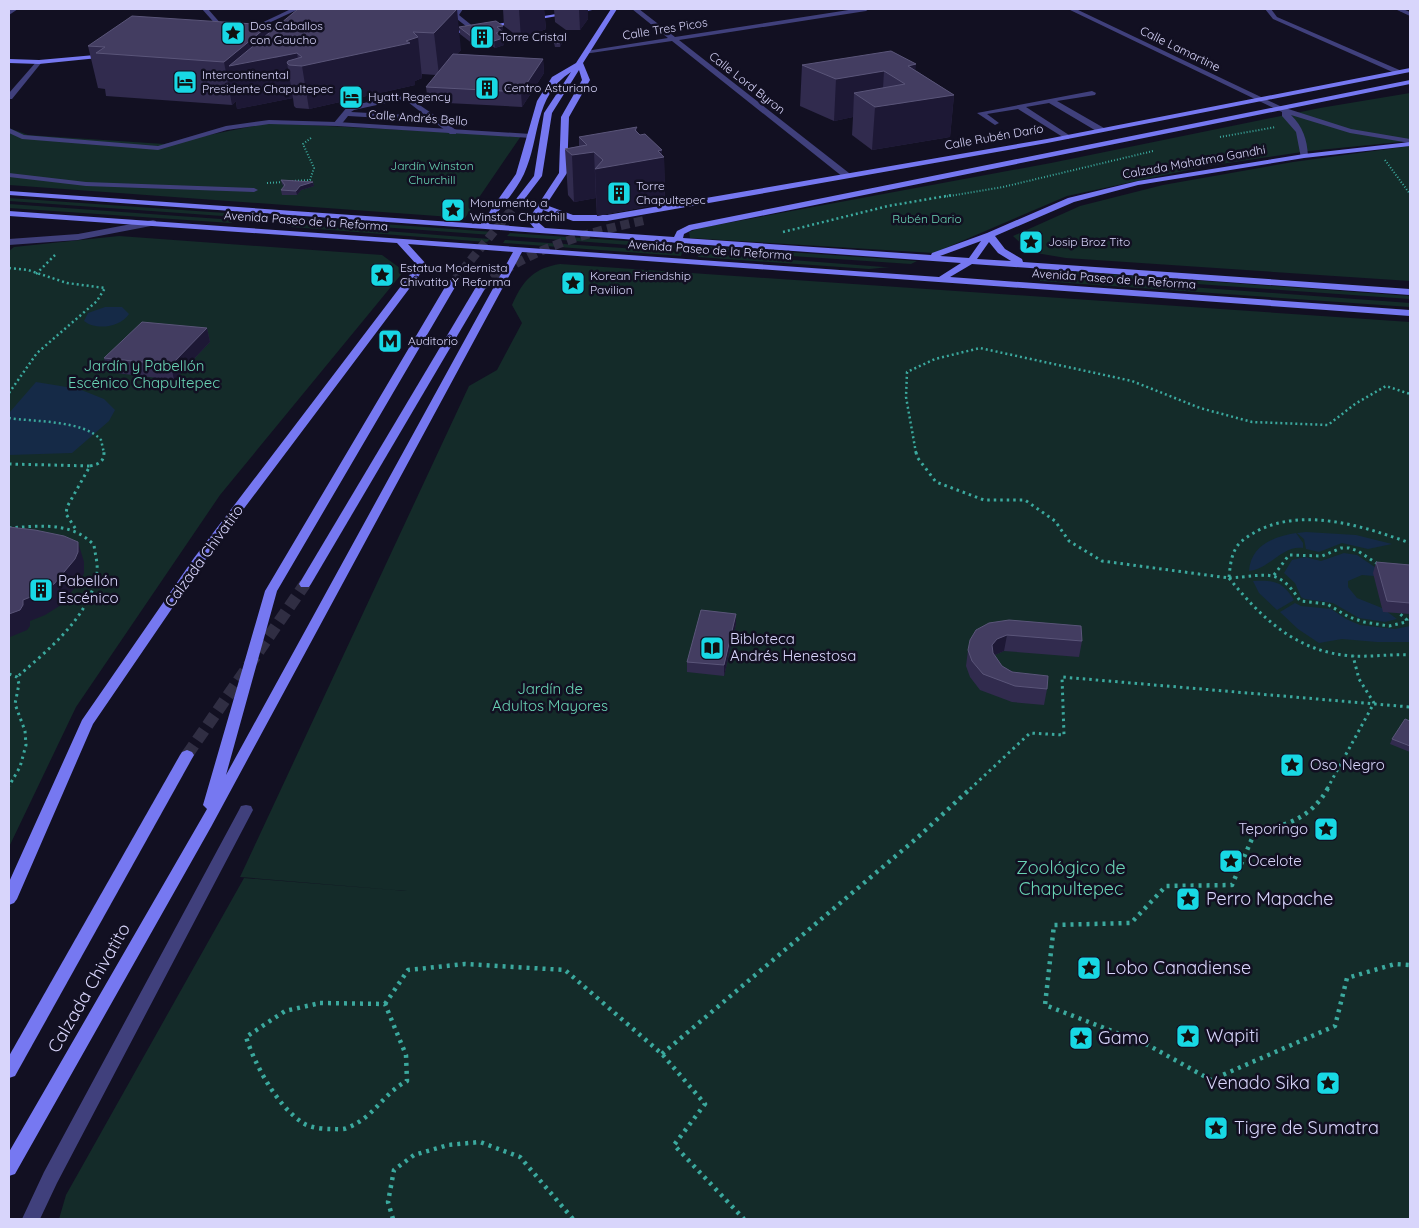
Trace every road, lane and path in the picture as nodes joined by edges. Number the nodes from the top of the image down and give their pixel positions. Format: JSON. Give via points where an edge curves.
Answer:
{"nodes":[{"id":1,"x":15,"y":9,"type":"edge"},
{"id":2,"x":205,"y":9,"type":"edge"},
{"id":3,"x":296,"y":9,"type":"edge"},
{"id":4,"x":460,"y":9,"type":"edge"},
{"id":5,"x":556,"y":9,"type":"edge"},
{"id":6,"x":595,"y":9,"type":"edge"},
{"id":7,"x":614,"y":9,"type":"edge"},
{"id":8,"x":635,"y":9,"type":"edge"},
{"id":9,"x":866,"y":9,"type":"edge"},
{"id":10,"x":1071,"y":9,"type":"edge"},
{"id":11,"x":1268,"y":9,"type":"edge"},
{"id":12,"x":1398,"y":9,"type":"edge"},
{"id":13,"x":9,"y":13,"type":"edge"},
{"id":14,"x":1410,"y":14,"type":"edge"},
{"id":15,"x":464,"y":24,"type":"junction"},
{"id":16,"x":229,"y":25,"type":"edge"},
{"id":17,"x":248,"y":25,"type":"edge"},
{"id":18,"x":220,"y":26,"type":"junction"},
{"id":19,"x":258,"y":26,"type":"junction"},
{"id":20,"x":211,"y":28,"type":"edge"},
{"id":21,"x":269,"y":29,"type":"dead end"},
{"id":22,"x":473,"y":29,"type":"junction"},
{"id":23,"x":673,"y":39,"type":"junction"},
{"id":24,"x":586,"y":53,"type":"junction"},
{"id":25,"x":9,"y":54,"type":"edge"},
{"id":26,"x":9,"y":61,"type":"edge"},
{"id":27,"x":39,"y":62,"type":"junction"},
{"id":28,"x":580,"y":63,"type":"junction"},
{"id":29,"x":1410,"y":70,"type":"edge"},
{"id":30,"x":1400,"y":72,"type":"junction"},
{"id":31,"x":1410,"y":82,"type":"edge"},
{"id":32,"x":1092,"y":93,"type":"dead end"},
{"id":33,"x":9,"y":97,"type":"edge"},
{"id":34,"x":1259,"y":100,"type":"junction"},
{"id":35,"x":1051,"y":101,"type":"junction"},
{"id":36,"x":1019,"y":106,"type":"junction"},
{"id":37,"x":1279,"y":109,"type":"junction"},
{"id":38,"x":346,"y":114,"type":"junction"},
{"id":39,"x":437,"y":119,"type":"junction"},
{"id":40,"x":309,"y":123,"type":"junction"},
{"id":41,"x":995,"y":123,"type":"dead end"},
{"id":42,"x":337,"y":124,"type":"junction"},
{"id":43,"x":1297,"y":124,"type":"junction"},
{"id":44,"x":9,"y":130,"type":"edge"},
{"id":45,"x":1101,"y":130,"type":"junction"},
{"id":46,"x":453,"y":132,"type":"junction"},
{"id":47,"x":530,"y":136,"type":"junction"},
{"id":48,"x":1066,"y":137,"type":"junction"},
{"id":49,"x":1213,"y":138,"type":"dead end"},
{"id":50,"x":1047,"y":141,"type":"junction"},
{"id":51,"x":1410,"y":142,"type":"edge"},
{"id":52,"x":1372,"y":148,"type":"junction"},
{"id":53,"x":1156,"y":150,"type":"dead end"},
{"id":54,"x":1304,"y":156,"type":"junction"},
{"id":55,"x":9,"y":175,"type":"edge"},
{"id":56,"x":846,"y":175,"type":"junction"},
{"id":57,"x":254,"y":190,"type":"joint"},
{"id":58,"x":9,"y":193,"type":"edge"},
{"id":59,"x":1410,"y":194,"type":"edge"},
{"id":60,"x":517,"y":202,"type":"tunnel mouth"},
{"id":61,"x":541,"y":206,"type":"junction"},
{"id":62,"x":9,"y":213,"type":"edge"},
{"id":63,"x":646,"y":220,"type":"tunnel mouth"},
{"id":64,"x":153,"y":223,"type":"junction"},
{"id":65,"x":484,"y":226,"type":"junction"},
{"id":66,"x":542,"y":230,"type":"junction"},
{"id":67,"x":990,"y":235,"type":"junction"},
{"id":68,"x":399,"y":240,"type":"junction"},
{"id":69,"x":678,"y":240,"type":"junction"},
{"id":70,"x":9,"y":242,"type":"edge"},
{"id":71,"x":753,"y":245,"type":"junction"},
{"id":72,"x":519,"y":249,"type":"junction"},
{"id":73,"x":56,"y":254,"type":"dead end"},
{"id":74,"x":930,"y":257,"type":"junction"},
{"id":75,"x":972,"y":260,"type":"junction"},
{"id":76,"x":1031,"y":264,"type":"junction"},
{"id":77,"x":9,"y":268,"type":"edge"},
{"id":78,"x":36,"y":274,"type":"junction"},
{"id":79,"x":941,"y":279,"type":"junction"},
{"id":80,"x":453,"y":282,"type":"tunnel mouth"},
{"id":81,"x":481,"y":287,"type":"tunnel mouth"},
{"id":82,"x":1410,"y":292,"type":"edge"},
{"id":83,"x":1410,"y":313,"type":"edge"},
{"id":84,"x":9,"y":394,"type":"edge"},
{"id":85,"x":1410,"y":394,"type":"edge"},
{"id":86,"x":9,"y":418,"type":"edge"},
{"id":87,"x":9,"y":464,"type":"edge"},
{"id":88,"x":90,"y":466,"type":"junction"},
{"id":89,"x":9,"y":528,"type":"edge"},
{"id":90,"x":77,"y":532,"type":"junction"},
{"id":91,"x":1410,"y":543,"type":"edge"},
{"id":92,"x":1385,"y":569,"type":"edge"},
{"id":93,"x":1274,"y":575,"type":"junction"},
{"id":94,"x":1229,"y":578,"type":"junction"},
{"id":95,"x":305,"y":584,"type":"tunnel mouth"},
{"id":96,"x":1399,"y":613,"type":"edge"},
{"id":97,"x":1410,"y":655,"type":"edge"},
{"id":98,"x":1353,"y":656,"type":"junction"},
{"id":99,"x":9,"y":674,"type":"edge"},
{"id":100,"x":17,"y":677,"type":"junction"},
{"id":101,"x":1374,"y":703,"type":"junction"},
{"id":102,"x":1410,"y":707,"type":"edge"},
{"id":103,"x":186,"y":755,"type":"tunnel mouth"},
{"id":104,"x":9,"y":786,"type":"edge"},
{"id":105,"x":246,"y":810,"type":"dead end"},
{"id":106,"x":204,"y":827,"type":"junction"},
{"id":107,"x":9,"y":899,"type":"edge"},
{"id":108,"x":1410,"y":965,"type":"edge"},
{"id":109,"x":385,"y":1004,"type":"junction"},
{"id":110,"x":662,"y":1054,"type":"junction"},
{"id":111,"x":9,"y":1071,"type":"edge"},
{"id":112,"x":9,"y":1168,"type":"edge"},
{"id":113,"x":31,"y":1219,"type":"edge"},
{"id":114,"x":393,"y":1219,"type":"edge"},
{"id":115,"x":573,"y":1219,"type":"edge"},
{"id":116,"x":744,"y":1219,"type":"edge"}],
"edges":[{"from":1,"to":13,"type":"street"},
{"from":2,"to":18,"type":"street"},
{"from":3,"to":19,"type":"street"},
{"from":4,"to":15,"type":"street","via":[[455,15]]},
{"from":5,"to":15,"type":"main road"},
{"from":6,"to":22,"type":"main road"},
{"from":7,"to":24,"type":"main road"},
{"from":8,"to":23,"type":"street","name":"Calle Lord Byron"},
{"from":9,"to":23,"type":"street","name":"Calle Tres Picos"},
{"from":10,"to":34,"type":"street","name":"Calle Lamartine"},
{"from":11,"to":30,"type":"street","via":[[1275,18]]},
{"from":12,"to":14,"type":"street"},
{"from":15,"to":22,"type":"street"},
{"from":15,"to":22,"type":"main road","via":[[434,31]]},
{"from":16,"to":18,"type":"main road"},
{"from":17,"to":19,"type":"main road"},
{"from":18,"to":20,"type":"main road"},
{"from":19,"to":21,"type":"main road"},
{"from":23,"to":24,"type":"street","name":"Calle Tres Picos"},
{"from":23,"to":56,"type":"street","name":"Calle Lord Byron"},
{"from":24,"to":28,"type":"main road"},
{"from":25,"to":27,"type":"main road","via":[[114,51]]},
{"from":26,"to":27,"type":"main road"},
{"from":27,"to":33,"type":"street"},
{"from":28,"to":47,"type":"main road","via":[[555,79],[541,101]]},
{"from":28,"to":60,"type":"main road","via":[[548,113],[538,176]]},
{"from":28,"to":61,"type":"main road","via":[[586,80],[565,117],[563,173]]},
{"from":29,"to":30,"type":"main road","name":"Calle Rubén Darío"},
{"from":30,"to":34,"type":"main road","name":"Calle Rubén Darío"},
{"from":31,"to":37,"type":"main road","name":"Calle Rubén Darío"},
{"from":32,"to":35,"type":"street"},
{"from":34,"to":37,"type":"street","name":"Calle Lamartine"},
{"from":34,"to":45,"type":"main road","name":"Calle Rubén Darío"},
{"from":35,"to":36,"type":"street"},
{"from":35,"to":45,"type":"street"},
{"from":36,"to":41,"type":"street","via":[[981,113]]},
{"from":36,"to":48,"type":"street"},
{"from":37,"to":43,"type":"street","name":"Calle Lamartine"},
{"from":37,"to":51,"type":"street","name":"Calle Lamartine","via":[[1350,131]]},
{"from":37,"to":69,"type":"main road","name":"Calle Rubén Darío","via":[[689,228],[680,233]]},
{"from":38,"to":39,"type":"street"},
{"from":38,"to":39,"type":"street","via":[[351,108],[406,97]]},
{"from":38,"to":42,"type":"street"},
{"from":39,"to":46,"type":"street"},
{"from":40,"to":42,"type":"street","name":"Calle Andrés Bello"},
{"from":40,"to":44,"type":"street","name":"Calle Andrés Bello","via":[[269,122],[226,128],[158,148],[22,137]]},
{"from":40,"to":57,"type":"path","via":[[314,135],[303,144],[314,168],[310,180],[262,183]]},
{"from":42,"to":46,"type":"street","name":"Calle Andrés Bello"},
{"from":43,"to":49,"type":"path"},
{"from":43,"to":54,"type":"street"},
{"from":45,"to":48,"type":"main road","name":"Calle Rubén Darío"},
{"from":46,"to":47,"type":"street","name":"Calle Andrés Bello"},
{"from":47,"to":65,"type":"main road","via":[[520,174]]},
{"from":48,"to":50,"type":"main road","name":"Calle Rubén Darío"},
{"from":50,"to":56,"type":"main road","name":"Calle Rubén Darío"},
{"from":50,"to":63,"type":"main road","via":[[980,158]]},
{"from":51,"to":52,"type":"main road","name":"Calzada Mahatma Gandhi"},
{"from":52,"to":54,"type":"main road","name":"Calzada Mahatma Gandhi"},
{"from":52,"to":59,"type":"path","via":[[1386,160]]},
{"from":53,"to":71,"type":"path","via":[[1003,187],[879,208],[789,230]]},
{"from":54,"to":67,"type":"main road","name":"Calzada Mahatma Gandhi","via":[[1138,184],[1071,200]]},
{"from":55,"to":57,"type":"street","via":[[86,184]]},
{"from":56,"to":61,"type":"main road","name":"Calle Rubén Darío","via":[[639,213],[582,220],[566,218]]},
{"from":58,"to":65,"type":"main road","name":"Avenida Paseo de la Reforma"},
{"from":61,"to":66,"type":"main road","via":[[534,223]]},
{"from":62,"to":64,"type":"main road","name":"Avenida Paseo de la Reforma"},
{"from":64,"to":68,"type":"main road","name":"Avenida Paseo de la Reforma"},
{"from":64,"to":70,"type":"street","via":[[78,237]]},
{"from":65,"to":66,"type":"main road","name":"Avenida Paseo de la Reforma"},
{"from":66,"to":69,"type":"main road","name":"Avenida Paseo de la Reforma"},
{"from":67,"to":74,"type":"main road","name":"Calzada Mahatma Gandhi"},
{"from":67,"to":75,"type":"main road"},
{"from":67,"to":76,"type":"main road","via":[[1003,252]]},
{"from":68,"to":72,"type":"main road","name":"Avenida Paseo de la Reforma"},
{"from":68,"to":107,"type":"main road","name":"Calzada Chivatito","via":[[422,265],[198,561],[87,723]]},
{"from":69,"to":71,"type":"main road","name":"Avenida Paseo de la Reforma"},
{"from":71,"to":74,"type":"main road","name":"Avenida Paseo de la Reforma"},
{"from":72,"to":79,"type":"main road","name":"Avenida Paseo de la Reforma"},
{"from":72,"to":106,"type":"main road","name":"Calzada Chivatito"},
{"from":73,"to":78,"type":"path"},
{"from":74,"to":75,"type":"main road","name":"Avenida Paseo de la Reforma"},
{"from":75,"to":76,"type":"main road","name":"Avenida Paseo de la Reforma"},
{"from":75,"to":79,"type":"main road"},
{"from":76,"to":82,"type":"main road","name":"Avenida Paseo de la Reforma"},
{"from":77,"to":78,"type":"path"},
{"from":78,"to":84,"type":"path","via":[[67,283],[105,288],[96,301],[37,353]]},
{"from":79,"to":83,"type":"main road","name":"Avenida Paseo de la Reforma"},
{"from":80,"to":106,"type":"main road","name":"Calzada Chivatito","via":[[271,591]]},
{"from":81,"to":95,"type":"main road"},
{"from":85,"to":94,"type":"path","via":[[1386,386],[1328,425],[1252,422],[1200,408],[1132,381],[980,348],[934,359],[907,372],[906,397],[916,457],[936,482],[984,500],[1025,500],[1056,521],[1069,541],[1102,561]]},
{"from":86,"to":88,"type":"path","via":[[65,425],[97,436],[104,446],[104,458],[99,464]]},
{"from":87,"to":88,"type":"path"},
{"from":88,"to":90,"type":"path","via":[[67,507],[66,514]]},
{"from":89,"to":90,"type":"path","via":[[60,527]]},
{"from":90,"to":100,"type":"path","via":[[94,545],[97,571],[93,586],[71,625]]},
{"from":91,"to":94,"type":"path","via":[[1339,522],[1274,522],[1239,543],[1230,561]]},
{"from":92,"to":93,"type":"path","via":[[1358,551],[1341,548],[1322,556],[1289,555]]},
{"from":93,"to":94,"type":"path"},
{"from":93,"to":96,"type":"path","via":[[1289,584],[1300,601],[1327,604],[1355,620],[1389,626],[1406,622]]},
{"from":94,"to":98,"type":"path","via":[[1260,616],[1284,636],[1320,651]]},
{"from":97,"to":98,"type":"path"},
{"from":98,"to":101,"type":"path","via":[[1359,679]]},
{"from":99,"to":100,"type":"path"},
{"from":100,"to":104,"type":"path","via":[[19,684],[14,708],[26,741],[22,761]]},
{"from":101,"to":102,"type":"path"},
{"from":101,"to":108,"type":"path","via":[[1322,798],[1300,819],[1254,834],[1232,884],[1166,886],[1131,923],[1054,925],[1045,1006],[1148,1045],[1211,1080],[1334,1026],[1347,978],[1395,964]]},
{"from":101,"to":110,"type":"path","via":[[1062,677],[1064,736],[1030,733],[917,838]]},
{"from":103,"to":111,"type":"main road"},
{"from":105,"to":113,"type":"street"},
{"from":106,"to":112,"type":"main road","name":"Calzada Chivatito"},
{"from":109,"to":109,"type":"path","via":[[320,1003],[286,1011],[246,1037],[253,1060],[282,1102],[303,1123],[321,1130],[346,1130],[369,1116],[393,1088],[407,1081],[406,1055]]},
{"from":109,"to":110,"type":"path","via":[[408,970],[465,964],[565,970]]},
{"from":110,"to":116,"type":"path","via":[[705,1104],[674,1145]]},
{"from":114,"to":115,"type":"path","via":[[388,1202],[394,1170],[414,1155],[448,1145],[480,1142],[520,1157]]}]}
